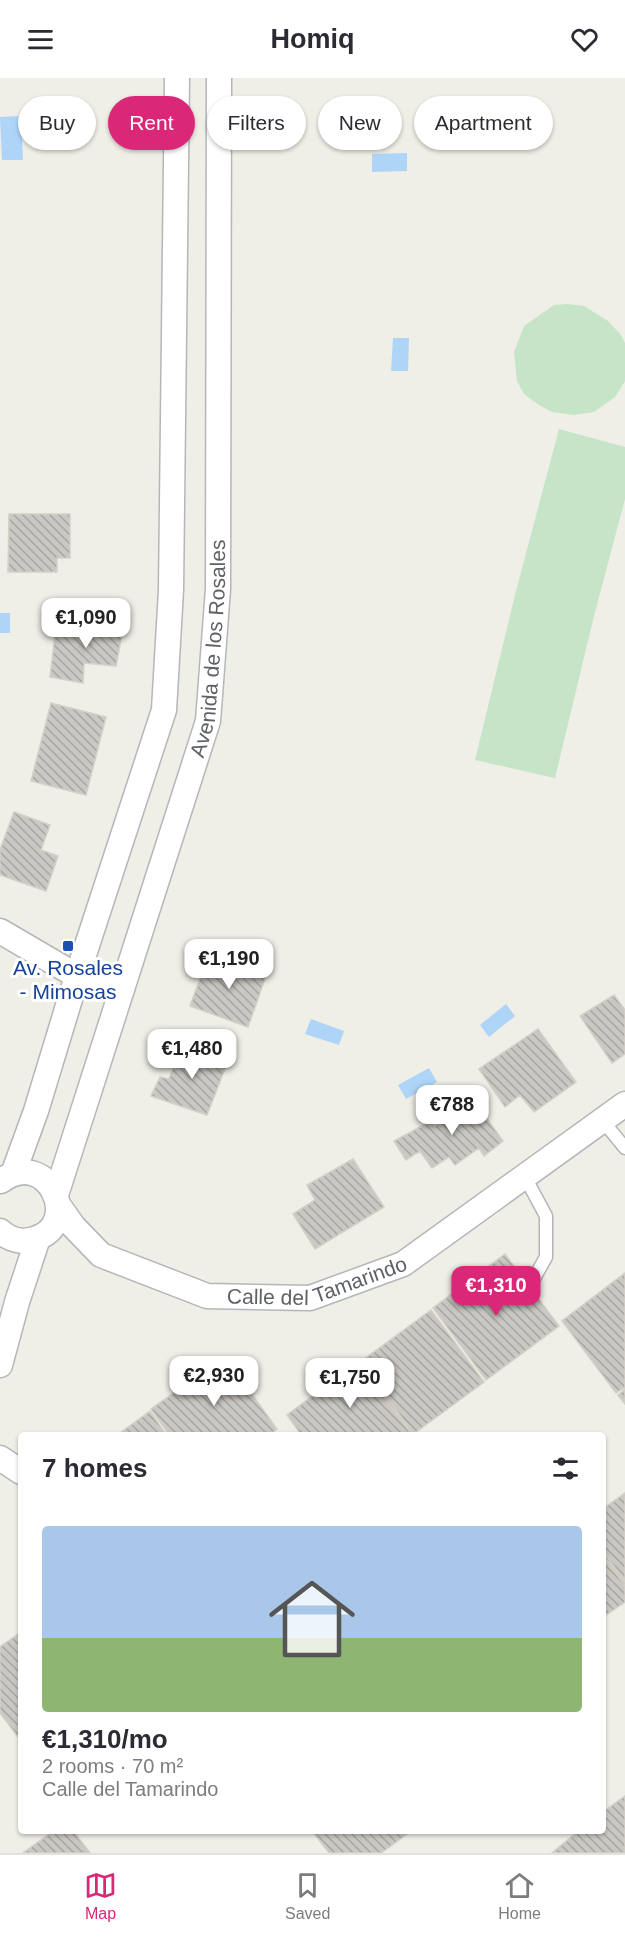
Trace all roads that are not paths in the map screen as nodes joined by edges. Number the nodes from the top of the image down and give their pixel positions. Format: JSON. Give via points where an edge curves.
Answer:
{"nodes":[{"id":1,"x":177,"y":78,"type":"edge"},
{"id":2,"x":219,"y":78,"type":"edge"},
{"id":3,"x":0,"y":931,"type":"edge"},
{"id":4,"x":77,"y":976,"type":"junction"},
{"id":5,"x":122,"y":989,"type":"junction"},
{"id":6,"x":625,"y":1104,"type":"edge"},
{"id":7,"x":603,"y":1120,"type":"junction"},
{"id":8,"x":625,"y":1148,"type":"edge"},
{"id":9,"x":525,"y":1177,"type":"junction"},
{"id":10,"x":7,"y":1178,"type":"edge"},
{"id":11,"x":57,"y":1201,"type":"junction"},
{"id":12,"x":0,"y":1231,"type":"edge"},
{"id":13,"x":38,"y":1238,"type":"junction"},
{"id":14,"x":532,"y":1282,"type":"dead end"},
{"id":15,"x":0,"y":1365,"type":"edge"},
{"id":16,"x":0,"y":1458,"type":"edge"},
{"id":17,"x":18,"y":1470,"type":"edge"}],
"edges":[{"from":1,"to":4,"type":"street","name":"Avenida de los Rosales","via":[[171,590],[164,710]]},
{"from":2,"to":5,"type":"street","name":"Avenida de los Rosales","via":[[218,589],[208,721]]},
{"from":3,"to":4,"type":"street"},
{"from":4,"to":5,"type":"street"},
{"from":4,"to":10,"type":"street","name":"Avenida de los Rosales","via":[[36,1111]]},
{"from":5,"to":11,"type":"street","name":"Avenida de los Rosales"},
{"from":6,"to":7,"type":"street","name":"Calle del Tamarindo"},
{"from":7,"to":8,"type":"lane"},
{"from":7,"to":9,"type":"street","name":"Calle del Tamarindo"},
{"from":9,"to":11,"type":"street","name":"Calle del Tamarindo","via":[[403,1264],[310,1298],[207,1296],[101,1255],[73,1226]]},
{"from":9,"to":14,"type":"lane","via":[[546,1216],[546,1257]]},
{"from":10,"to":11,"type":"street","name":"Calle del Tamarindo","via":[[24,1172],[34,1174],[52,1186]]},
{"from":11,"to":13,"type":"street","name":"Avenida de los Rosales","via":[[53,1225]]},
{"from":12,"to":13,"type":"street","via":[[16,1240]]},
{"from":13,"to":15,"type":"street"},
{"from":16,"to":17,"type":"street"}]}
